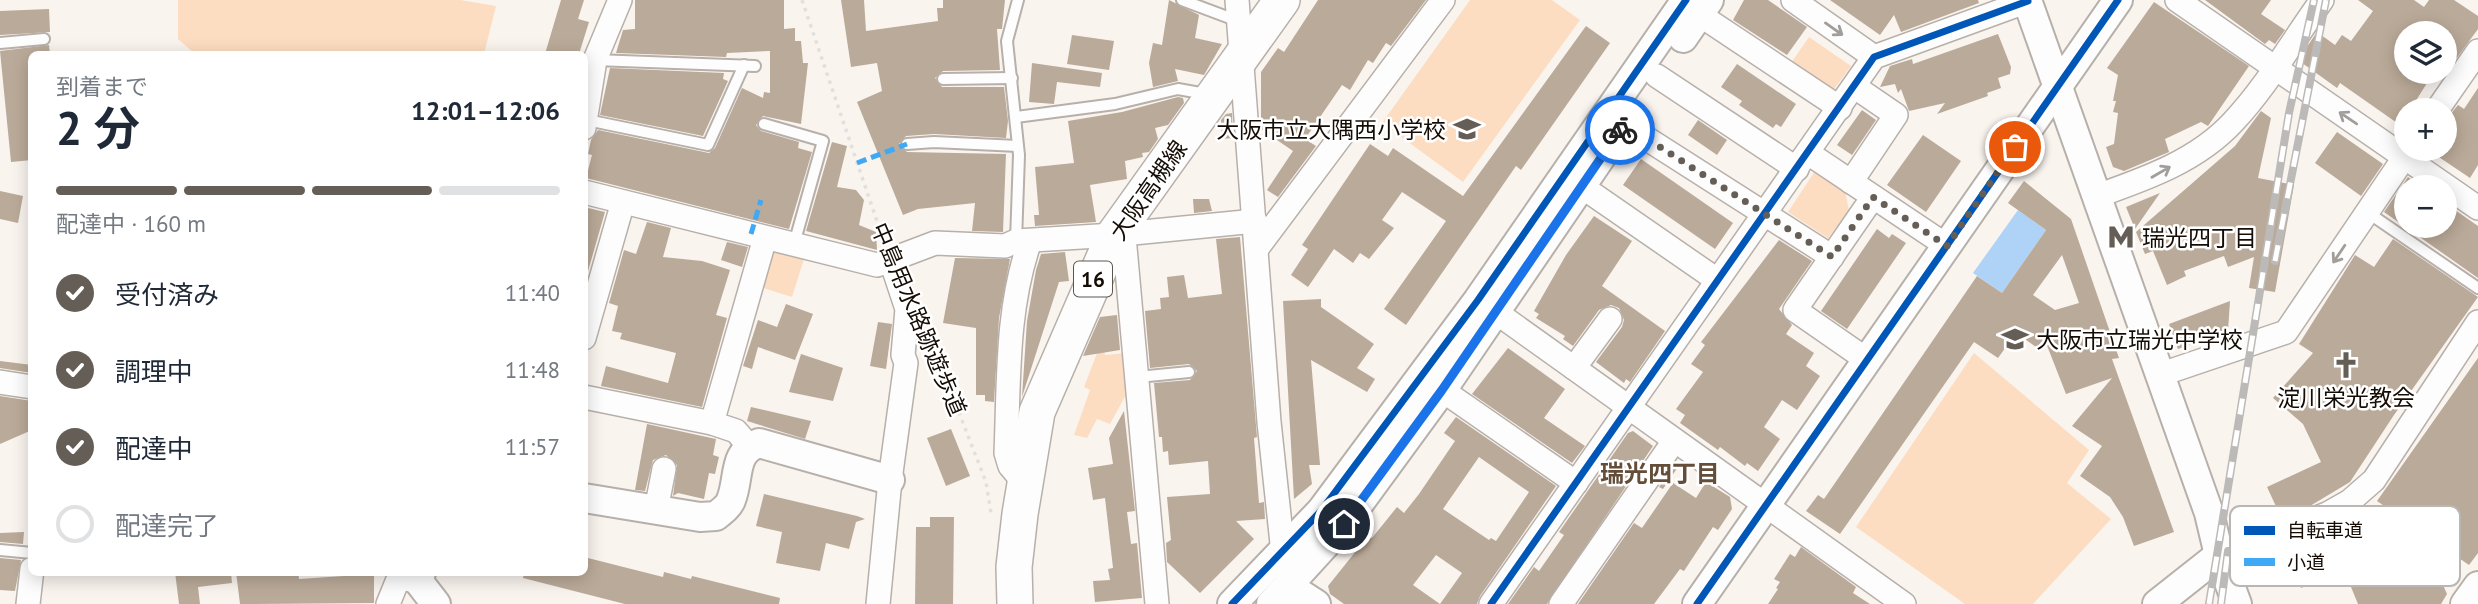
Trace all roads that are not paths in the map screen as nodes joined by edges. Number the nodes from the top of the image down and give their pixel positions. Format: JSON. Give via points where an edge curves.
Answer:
{"nodes":[{"id":1,"x":620,"y":0,"type":"edge"},
{"id":2,"x":1018,"y":0,"type":"edge"},
{"id":3,"x":1182,"y":0,"type":"edge"},
{"id":4,"x":1282,"y":0,"type":"edge"},
{"id":5,"x":1443,"y":0,"type":"edge"},
{"id":6,"x":1793,"y":0,"type":"edge"},
{"id":7,"x":2118,"y":0,"type":"edge"},
{"id":8,"x":2177,"y":0,"type":"edge"},
{"id":9,"x":2322,"y":0,"type":"edge"},
{"id":10,"x":2028,"y":1,"type":"edge"},
{"id":11,"x":1698,"y":5,"type":"edge"},
{"id":12,"x":1238,"y":10,"type":"edge"},
{"id":13,"x":44,"y":39,"type":"dead end"},
{"id":14,"x":0,"y":43,"type":"edge"},
{"id":15,"x":2478,"y":51,"type":"edge"},
{"id":16,"x":1874,"y":57,"type":"junction"},
{"id":17,"x":1241,"y":58,"type":"junction"},
{"id":18,"x":595,"y":60,"type":"junction"},
{"id":19,"x":2274,"y":68,"type":"junction"},
{"id":20,"x":1657,"y":76,"type":"junction"},
{"id":21,"x":1012,"y":78,"type":"junction"},
{"id":22,"x":943,"y":79,"type":"dead end"},
{"id":23,"x":2058,"y":84,"type":"junction"},
{"id":24,"x":1855,"y":87,"type":"junction"},
{"id":25,"x":1215,"y":95,"type":"junction"},
{"id":26,"x":2445,"y":98,"type":"edge"},
{"id":27,"x":1840,"y":108,"type":"junction"},
{"id":28,"x":588,"y":110,"type":"edge"},
{"id":29,"x":1016,"y":117,"type":"junction"},
{"id":30,"x":588,"y":124,"type":"edge"},
{"id":31,"x":764,"y":124,"type":"dead end"},
{"id":32,"x":1624,"y":124,"type":"junction"},
{"id":33,"x":907,"y":144,"type":"dead end"},
{"id":34,"x":2394,"y":145,"type":"edge"},
{"id":35,"x":1018,"y":146,"type":"junction"},
{"id":36,"x":1802,"y":161,"type":"junction"},
{"id":37,"x":2402,"y":161,"type":"edge"},
{"id":38,"x":2417,"y":161,"type":"edge"},
{"id":39,"x":1851,"y":182,"type":"junction"},
{"id":40,"x":1581,"y":187,"type":"junction"},
{"id":41,"x":588,"y":193,"type":"edge"},
{"id":42,"x":2097,"y":196,"type":"junction"},
{"id":43,"x":1873,"y":197,"type":"junction"},
{"id":44,"x":623,"y":202,"type":"junction"},
{"id":45,"x":2478,"y":208,"type":"edge"},
{"id":46,"x":2367,"y":212,"type":"junction"},
{"id":47,"x":1764,"y":215,"type":"junction"},
{"id":48,"x":1255,"y":221,"type":"junction"},
{"id":49,"x":1120,"y":231,"type":"junction"},
{"id":50,"x":765,"y":238,"type":"junction"},
{"id":51,"x":1023,"y":241,"type":"junction"},
{"id":52,"x":794,"y":245,"type":"junction"},
{"id":53,"x":1947,"y":246,"type":"junction"},
{"id":54,"x":1258,"y":247,"type":"junction"},
{"id":55,"x":1832,"y":257,"type":"junction"},
{"id":56,"x":891,"y":261,"type":"junction"},
{"id":57,"x":1717,"y":280,"type":"junction"},
{"id":58,"x":2478,"y":288,"type":"edge"},
{"id":59,"x":1486,"y":305,"type":"junction"},
{"id":60,"x":1610,"y":319,"type":"dead end"},
{"id":61,"x":2478,"y":322,"type":"edge"},
{"id":62,"x":588,"y":324,"type":"edge"},
{"id":63,"x":1867,"y":360,"type":"junction"},
{"id":64,"x":1574,"y":368,"type":"junction"},
{"id":65,"x":1189,"y":372,"type":"dead end"},
{"id":66,"x":2159,"y":375,"type":"junction"},
{"id":67,"x":1138,"y":377,"type":"junction"},
{"id":68,"x":0,"y":382,"type":"edge"},
{"id":69,"x":28,"y":386,"type":"edge"},
{"id":70,"x":1442,"y":390,"type":"junction"},
{"id":71,"x":588,"y":398,"type":"edge"},
{"id":72,"x":1630,"y":408,"type":"junction"},
{"id":73,"x":712,"y":423,"type":"junction"},
{"id":74,"x":1674,"y":441,"type":"junction"},
{"id":75,"x":749,"y":446,"type":"junction"},
{"id":76,"x":664,"y":469,"type":"dead end"},
{"id":77,"x":890,"y":480,"type":"junction"},
{"id":78,"x":1576,"y":483,"type":"junction"},
{"id":79,"x":1025,"y":484,"type":"junction"},
{"id":80,"x":588,"y":499,"type":"edge"},
{"id":81,"x":1766,"y":505,"type":"junction"},
{"id":82,"x":2341,"y":506,"type":"edge"},
{"id":83,"x":656,"y":510,"type":"junction"},
{"id":84,"x":0,"y":550,"type":"edge"},
{"id":85,"x":2230,"y":551,"type":"edge"},
{"id":86,"x":28,"y":553,"type":"edge"},
{"id":87,"x":1283,"y":553,"type":"junction"},
{"id":88,"x":2219,"y":555,"type":"junction"},
{"id":89,"x":31,"y":576,"type":"edge"},
{"id":90,"x":2230,"y":585,"type":"edge"},
{"id":91,"x":425,"y":586,"type":"edge"},
{"id":92,"x":2230,"y":586,"type":"edge"},
{"id":93,"x":2478,"y":586,"type":"edge"},
{"id":94,"x":1280,"y":595,"type":"edge"},
{"id":95,"x":28,"y":604,"type":"edge"},
{"id":96,"x":388,"y":604,"type":"edge"},
{"id":97,"x":877,"y":604,"type":"edge"},
{"id":98,"x":1015,"y":604,"type":"edge"},
{"id":99,"x":1157,"y":604,"type":"edge"},
{"id":100,"x":1232,"y":604,"type":"edge"},
{"id":101,"x":1316,"y":604,"type":"edge"},
{"id":102,"x":1491,"y":604,"type":"edge"},
{"id":103,"x":1561,"y":604,"type":"edge"},
{"id":104,"x":1697,"y":604,"type":"edge"},
{"id":105,"x":1903,"y":604,"type":"edge"},
{"id":106,"x":2157,"y":604,"type":"edge"},
{"id":107,"x":2237,"y":604,"type":"edge"},
{"id":108,"x":2465,"y":604,"type":"edge"}],
"edges":[{"from":1,"to":18,"type":"street"},
{"from":2,"to":21,"type":"lane","via":[[1007,41]]},
{"from":3,"to":12,"type":"lane"},
{"from":4,"to":17,"type":"main road","name":"大阪高槻線","number":"16"},
{"from":5,"to":54,"type":"street"},
{"from":6,"to":16,"type":"street","one_way":true},
{"from":7,"to":23,"type":"street"},
{"from":8,"to":19,"type":"street"},
{"from":9,"to":19,"type":"street"},
{"from":10,"to":16,"type":"street"},
{"from":10,"to":23,"type":"street"},
{"from":11,"to":20,"type":"street"},
{"from":11,"to":27,"type":"street"},
{"from":11,"to":59,"type":"street"},
{"from":12,"to":17,"type":"street"},
{"from":13,"to":14,"type":"lane"},
{"from":15,"to":26,"type":"street"},
{"from":16,"to":24,"type":"street"},
{"from":17,"to":25,"type":"main road","name":"大阪高槻線","number":"16"},
{"from":17,"to":48,"type":"street"},
{"from":18,"to":28,"type":"street"},
{"from":18,"to":30,"type":"lane","via":[[750,66],[708,145]]},
{"from":34,"to":19,"type":"street","one_way":true},
{"from":42,"to":19,"type":"street","one_way":true,"via":[[2146,180],[2202,148],[2233,123]]},
{"from":20,"to":32,"type":"street"},
{"from":20,"to":36,"type":"street"},
{"from":21,"to":22,"type":"lane"},
{"from":21,"to":29,"type":"lane"},
{"from":23,"to":42,"type":"street"},
{"from":23,"to":53,"type":"street"},
{"from":24,"to":27,"type":"street"},
{"from":24,"to":39,"type":"street","via":[[1896,115]]},
{"from":25,"to":29,"type":"lane","via":[[1178,89],[1115,104]]},
{"from":25,"to":49,"type":"main road","name":"大阪高槻線","number":"16"},
{"from":27,"to":36,"type":"street"},
{"from":29,"to":35,"type":"lane"},
{"from":31,"to":52,"type":"lane","via":[[823,141]]},
{"from":32,"to":40,"type":"street"},
{"from":32,"to":47,"type":"street"},
{"from":33,"to":35,"type":"lane"},
{"from":35,"to":51,"type":"lane"},
{"from":36,"to":39,"type":"street"},
{"from":36,"to":47,"type":"street"},
{"from":37,"to":46,"type":"street"},
{"from":38,"to":45,"type":"street"},
{"from":39,"to":43,"type":"street"},
{"from":40,"to":57,"type":"street"},
{"from":40,"to":59,"type":"street"},
{"from":41,"to":44,"type":"street"},
{"from":42,"to":66,"type":"street"},
{"from":43,"to":53,"type":"street"},
{"from":43,"to":55,"type":"street"},
{"from":44,"to":50,"type":"street"},
{"from":44,"to":62,"type":"street"},
{"from":46,"to":58,"type":"lane"},
{"from":46,"to":66,"type":"street","one_way":true,"via":[[2286,332]]},
{"from":47,"to":55,"type":"street"},
{"from":47,"to":57,"type":"street"},
{"from":48,"to":49,"type":"street"},
{"from":48,"to":54,"type":"street"},
{"from":49,"to":51,"type":"street"},
{"from":49,"to":67,"type":"street"},
{"from":49,"to":79,"type":"main road","name":"大阪高槻線","number":"16","via":[[1037,412]]},
{"from":50,"to":52,"type":"street"},
{"from":50,"to":73,"type":"street"},
{"from":51,"to":56,"type":"street","via":[[1005,246],[935,243]]},
{"from":51,"to":79,"type":"street","via":[[1012,316],[1006,453]]},
{"from":52,"to":56,"type":"street","via":[[877,265]]},
{"from":53,"to":63,"type":"street"},
{"from":54,"to":87,"type":"street"},
{"from":55,"to":63,"type":"street","via":[[1795,310]]},
{"from":56,"to":77,"type":"street","via":[[908,320]]},
{"from":57,"to":72,"type":"street"},
{"from":59,"to":64,"type":"street"},
{"from":59,"to":70,"type":"street"},
{"from":59,"to":87,"type":"street"},
{"from":60,"to":64,"type":"street"},
{"from":61,"to":82,"type":"street","via":[[2374,480]]},
{"from":63,"to":81,"type":"street"},
{"from":64,"to":72,"type":"street"},
{"from":65,"to":67,"type":"lane"},
{"from":66,"to":88,"type":"street","via":[[2209,513]]},
{"from":67,"to":99,"type":"street"},
{"from":68,"to":69,"type":"street"},
{"from":70,"to":78,"type":"street"},
{"from":70,"to":94,"type":"street","via":[[1344,524]]},
{"from":71,"to":73,"type":"street"},
{"from":72,"to":74,"type":"street"},
{"from":72,"to":78,"type":"street"},
{"from":73,"to":75,"type":"street","via":[[736,431]]},
{"from":74,"to":81,"type":"street"},
{"from":74,"to":103,"type":"street"},
{"from":75,"to":77,"type":"street","via":[[759,443]]},
{"from":75,"to":83,"type":"street","via":[[741,455],[731,502],[716,516]]},
{"from":76,"to":83,"type":"street"},
{"from":77,"to":97,"type":"street"},
{"from":78,"to":102,"type":"street"},
{"from":79,"to":98,"type":"main road","name":"大阪高槻線","number":"16","via":[[1014,567]]},
{"from":80,"to":83,"type":"street"},
{"from":81,"to":104,"type":"street"},
{"from":81,"to":105,"type":"street"},
{"from":84,"to":86,"type":"lane"},
{"from":85,"to":88,"type":"street"},
{"from":87,"to":94,"type":"street"},
{"from":87,"to":100,"type":"street"},
{"from":88,"to":90,"type":"street"},
{"from":88,"to":106,"type":"street"},
{"from":89,"to":95,"type":"street"},
{"from":91,"to":96,"type":"street","via":[[399,577]]},
{"from":92,"to":107,"type":"street"},
{"from":93,"to":108,"type":"street"},
{"from":94,"to":101,"type":"street"}]}
